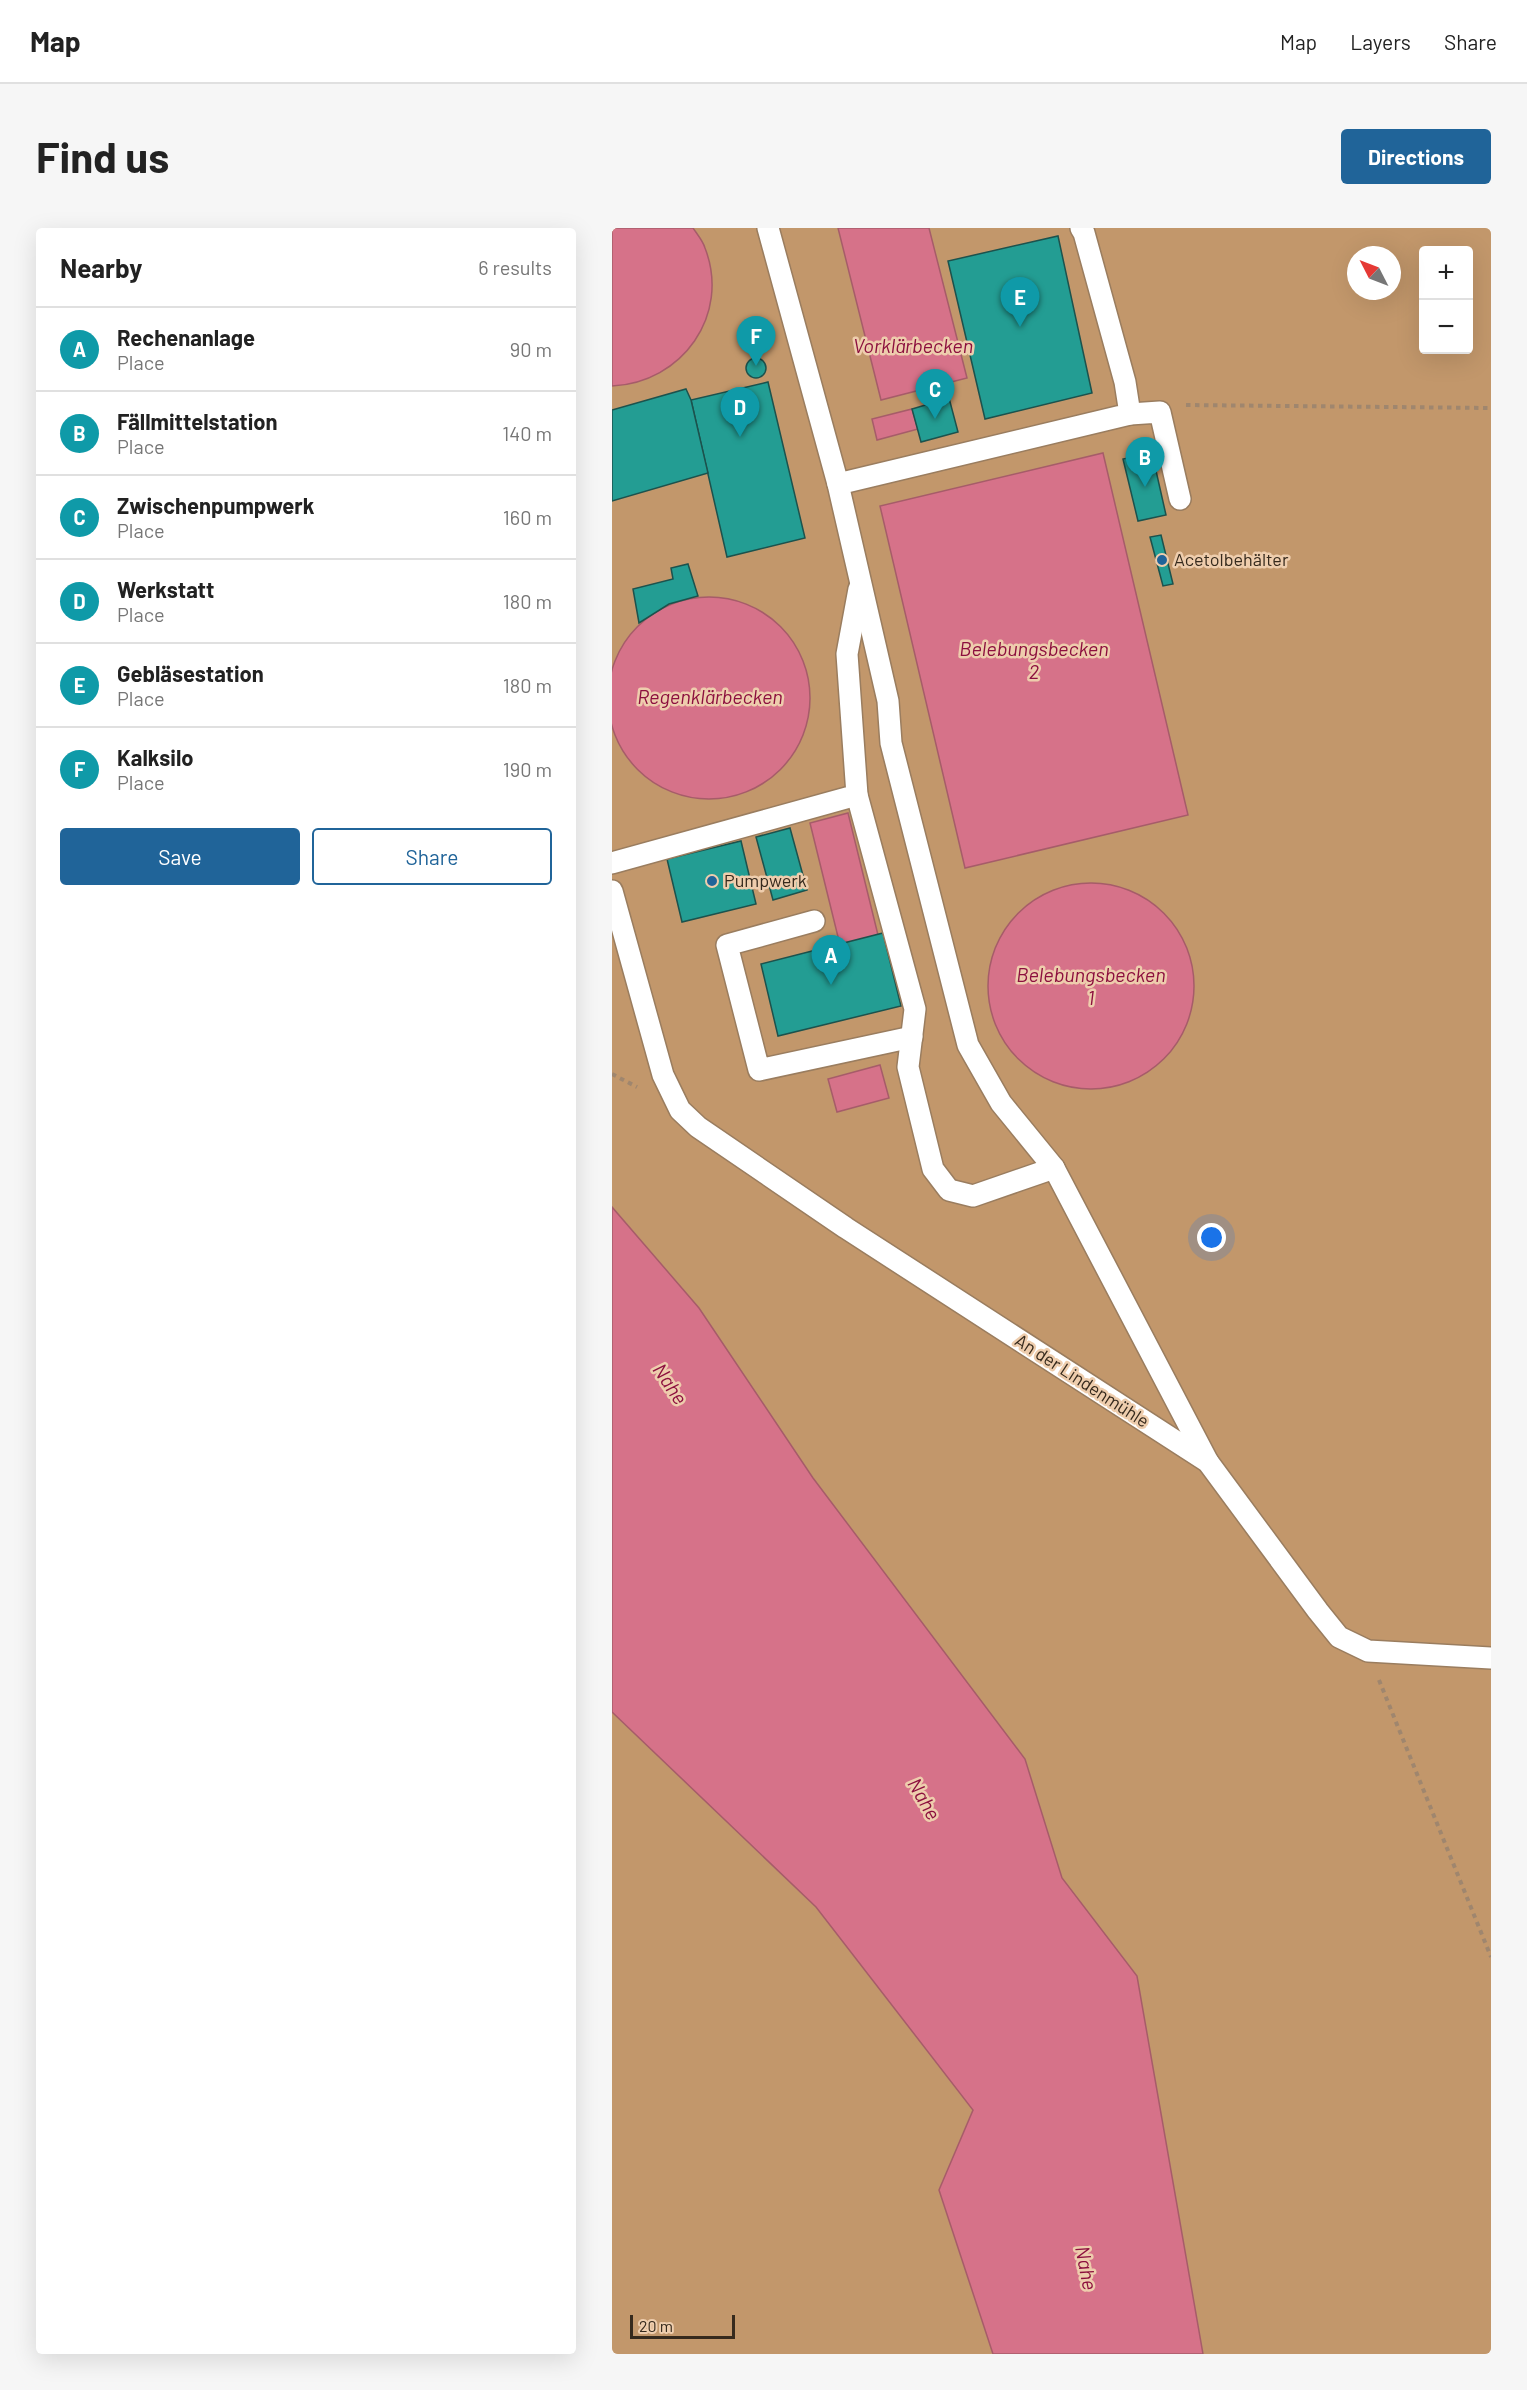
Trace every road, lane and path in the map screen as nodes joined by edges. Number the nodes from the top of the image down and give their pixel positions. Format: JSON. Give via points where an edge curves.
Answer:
{"nodes":[{"id":1,"x":768,"y":228,"type":"edge"},
{"id":2,"x":1081,"y":228,"type":"edge"},
{"id":3,"x":1185,"y":405,"type":"dead end"},
{"id":4,"x":1491,"y":408,"type":"edge"},
{"id":5,"x":1130,"y":414,"type":"junction"},
{"id":6,"x":838,"y":484,"type":"junction"},
{"id":7,"x":1180,"y":499,"type":"dead end"},
{"id":8,"x":860,"y":581,"type":"junction"},
{"id":9,"x":857,"y":795,"type":"junction"},
{"id":10,"x":612,"y":863,"type":"edge"},
{"id":11,"x":612,"y":891,"type":"edge"},
{"id":12,"x":814,"y":921,"type":"dead end"},
{"id":13,"x":912,"y":1036,"type":"junction"},
{"id":14,"x":1054,"y":1168,"type":"junction"},
{"id":15,"x":1208,"y":1462,"type":"junction"},
{"id":16,"x":1368,"y":1652,"type":"junction"},
{"id":17,"x":1491,"y":1658,"type":"edge"},
{"id":18,"x":1491,"y":1957,"type":"edge"}],
"edges":[{"from":1,"to":6,"type":"lane"},
{"from":2,"to":5,"type":"lane","via":[[1125,382]]},
{"from":3,"to":4,"type":"path"},
{"from":5,"to":6,"type":"lane"},
{"from":5,"to":7,"type":"lane","via":[[1160,412]]},
{"from":6,"to":8,"type":"lane"},
{"from":8,"to":9,"type":"lane","via":[[847,654]]},
{"from":8,"to":14,"type":"lane","via":[[888,701],[891,743],[968,1045],[1000,1103]]},
{"from":9,"to":10,"type":"lane"},
{"from":9,"to":13,"type":"lane","via":[[915,1009]]},
{"from":11,"to":15,"type":"lane","name":"An der Lindenmühle","via":[[663,1075],[680,1110],[698,1127],[846,1228]]},
{"from":12,"to":13,"type":"lane","via":[[727,945],[759,1070]]},
{"from":13,"to":14,"type":"lane","via":[[910,1078],[933,1169],[949,1190],[973,1196]]},
{"from":14,"to":15,"type":"lane"},
{"from":15,"to":16,"type":"lane","name":"An der Lindenmühle","via":[[1339,1637]]},
{"from":16,"to":17,"type":"lane","name":"An der Lindenmühle"},
{"from":16,"to":18,"type":"path"}]}
